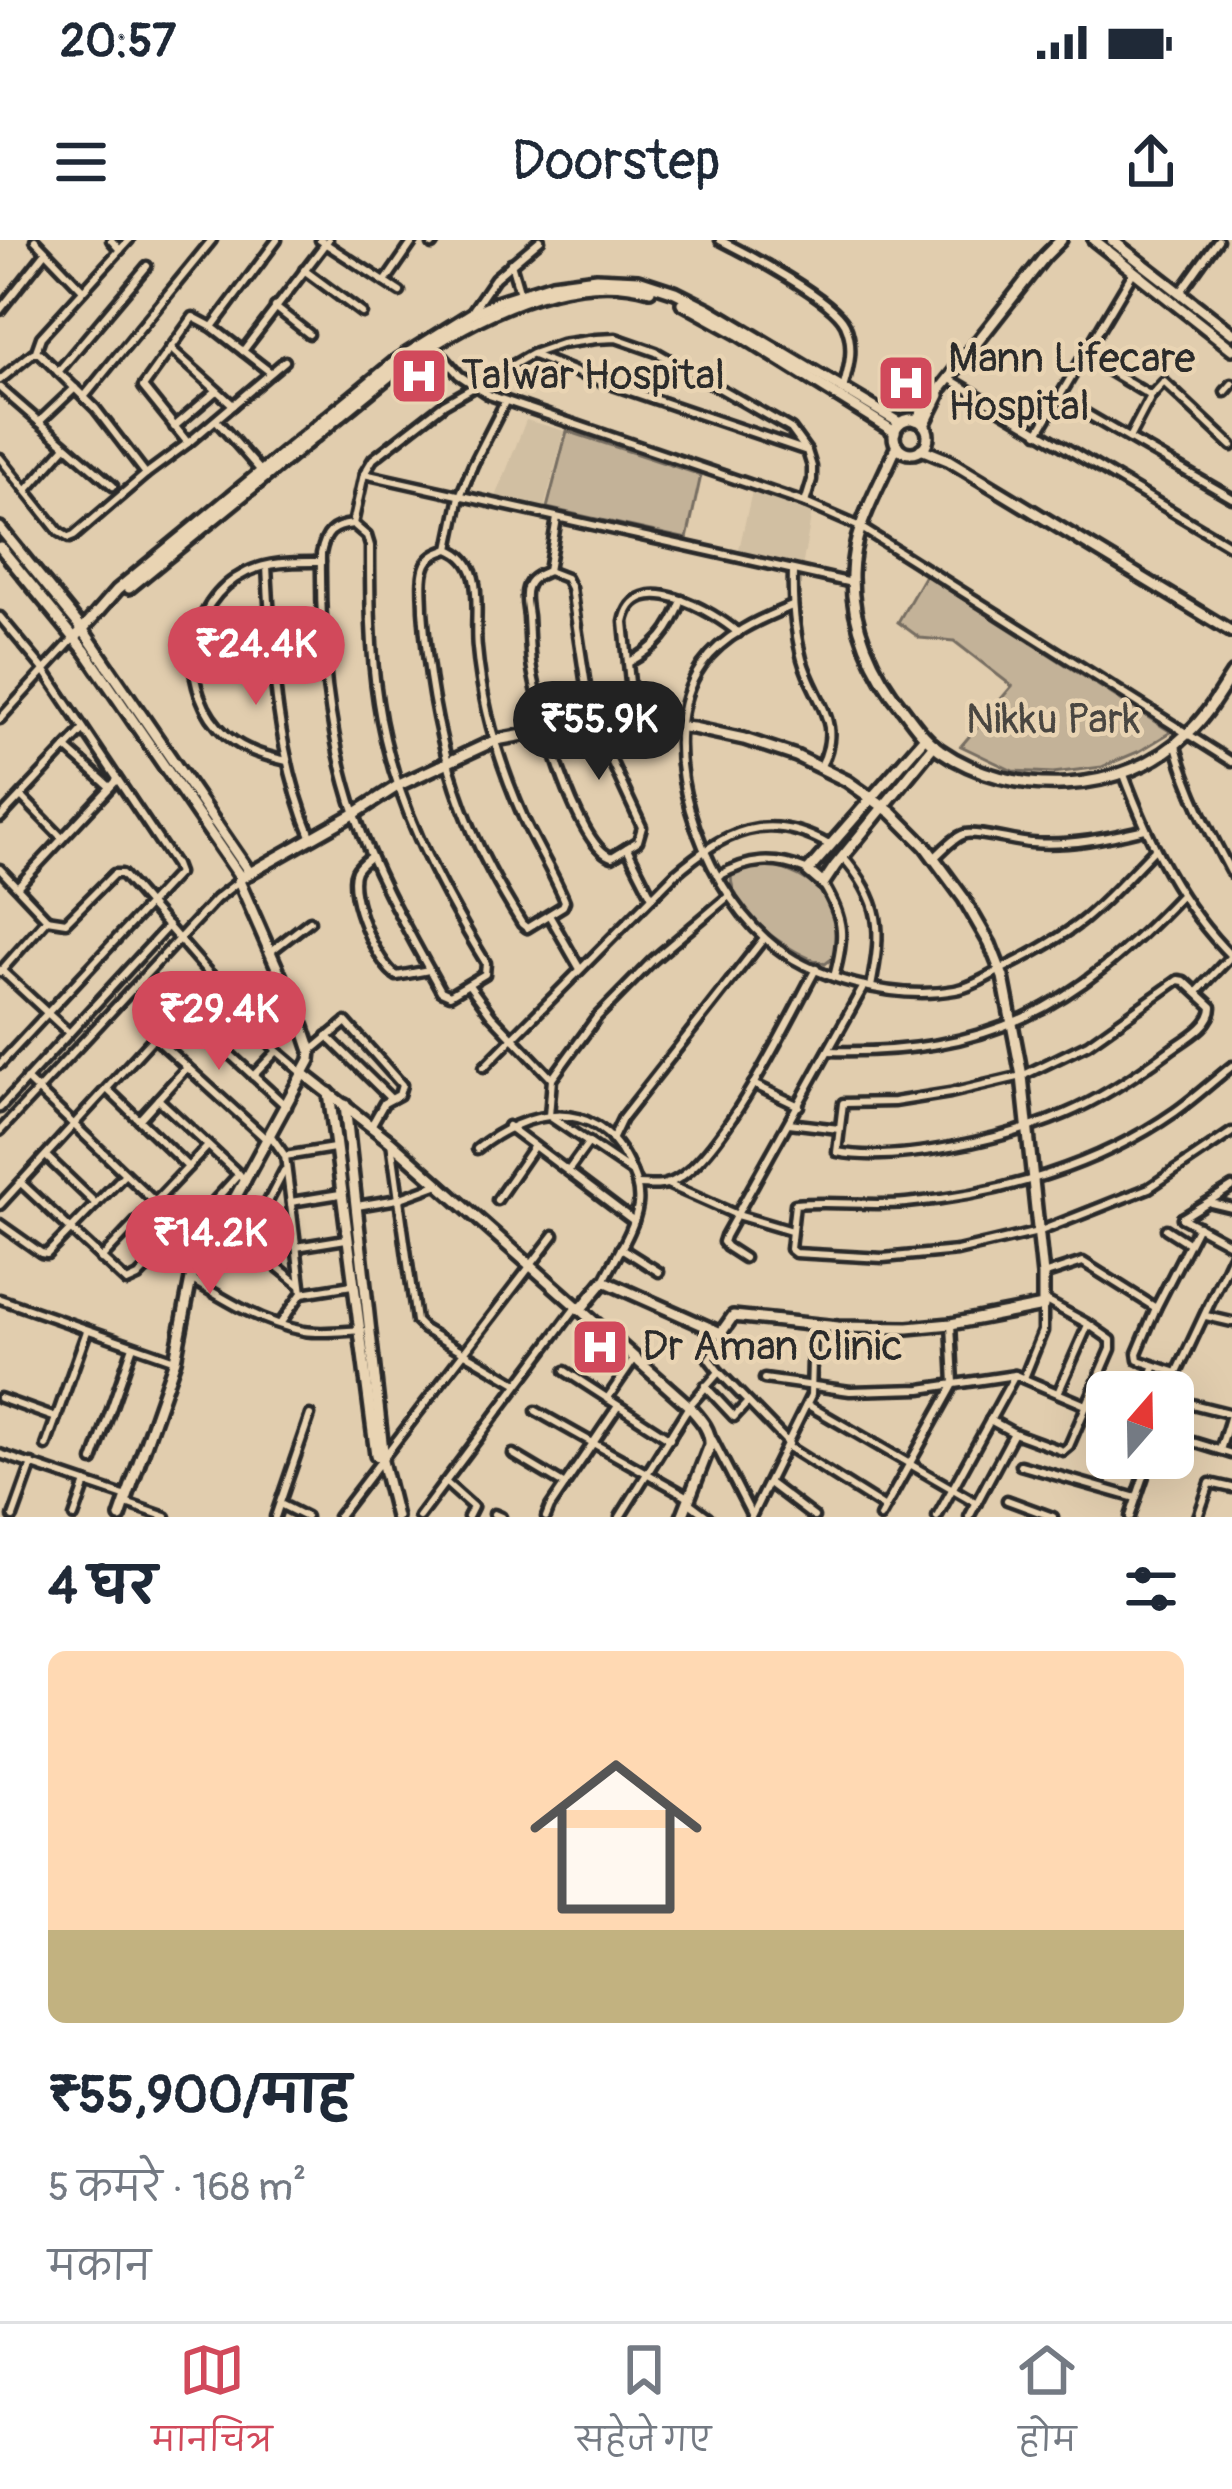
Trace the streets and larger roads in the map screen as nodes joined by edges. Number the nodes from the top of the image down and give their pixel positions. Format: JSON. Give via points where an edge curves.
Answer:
{"nodes":[{"id":1,"x":35,"y":240,"type":"edge"},
{"id":2,"x":111,"y":240,"type":"edge"},
{"id":3,"x":129,"y":240,"type":"edge"},
{"id":4,"x":212,"y":240,"type":"edge"},
{"id":5,"x":277,"y":240,"type":"edge"},
{"id":6,"x":414,"y":240,"type":"edge"},
{"id":7,"x":540,"y":240,"type":"edge"},
{"id":8,"x":720,"y":240,"type":"edge"},
{"id":9,"x":1050,"y":240,"type":"edge"},
{"id":10,"x":1061,"y":240,"type":"edge"},
{"id":11,"x":1094,"y":240,"type":"edge"},
{"id":12,"x":1112,"y":240,"type":"edge"},
{"id":13,"x":1218,"y":240,"type":"edge"},
{"id":14,"x":325,"y":241,"type":"edge"},
{"id":15,"x":120,"y":250,"type":"junction"},
{"id":16,"x":46,"y":252,"type":"junction"},
{"id":17,"x":1045,"y":256,"type":"junction"},
{"id":18,"x":511,"y":263,"type":"junction"},
{"id":19,"x":147,"y":266,"type":"dead end"},
{"id":20,"x":304,"y":269,"type":"junction"},
{"id":21,"x":1134,"y":271,"type":"junction"},
{"id":22,"x":385,"y":281,"type":"junction"},
{"id":23,"x":1155,"y":281,"type":"junction"},
{"id":24,"x":82,"y":289,"type":"junction"},
{"id":25,"x":400,"y":292,"type":"dead end"},
{"id":26,"x":1180,"y":293,"type":"junction"},
{"id":27,"x":520,"y":294,"type":"junction"},
{"id":28,"x":275,"y":307,"type":"junction"},
{"id":29,"x":0,"y":310,"type":"edge"},
{"id":30,"x":362,"y":313,"type":"dead end"},
{"id":31,"x":471,"y":314,"type":"junction"},
{"id":32,"x":212,"y":327,"type":"junction"},
{"id":33,"x":1232,"y":333,"type":"edge"},
{"id":34,"x":309,"y":334,"type":"dead end"},
{"id":35,"x":433,"y":344,"type":"junction"},
{"id":36,"x":170,"y":348,"type":"junction"},
{"id":37,"x":1232,"y":349,"type":"edge"},
{"id":38,"x":243,"y":351,"type":"junction"},
{"id":39,"x":36,"y":352,"type":"junction"},
{"id":40,"x":532,"y":354,"type":"junction"},
{"id":41,"x":1084,"y":356,"type":"junction"},
{"id":42,"x":285,"y":361,"type":"dead end"},
{"id":43,"x":58,"y":372,"type":"junction"},
{"id":44,"x":271,"y":373,"type":"junction"},
{"id":45,"x":950,"y":379,"type":"junction"},
{"id":46,"x":0,"y":384,"type":"edge"},
{"id":47,"x":1232,"y":384,"type":"edge"},
{"id":48,"x":474,"y":385,"type":"junction"},
{"id":49,"x":75,"y":388,"type":"junction"},
{"id":50,"x":216,"y":391,"type":"junction"},
{"id":51,"x":843,"y":391,"type":"junction"},
{"id":52,"x":1226,"y":392,"type":"dead end"},
{"id":53,"x":1150,"y":396,"type":"junction"},
{"id":54,"x":84,"y":397,"type":"junction"},
{"id":55,"x":1059,"y":398,"type":"junction"},
{"id":56,"x":506,"y":400,"type":"junction"},
{"id":57,"x":233,"y":405,"type":"junction"},
{"id":58,"x":215,"y":420,"type":"junction"},
{"id":59,"x":38,"y":422,"type":"junction"},
{"id":60,"x":920,"y":422,"type":"junction"},
{"id":61,"x":174,"y":427,"type":"junction"},
{"id":62,"x":897,"y":428,"type":"junction"},
{"id":63,"x":1038,"y":433,"type":"junction"},
{"id":64,"x":1129,"y":438,"type":"junction"},
{"id":65,"x":188,"y":443,"type":"junction"},
{"id":66,"x":897,"y":445,"type":"junction"},
{"id":67,"x":66,"y":446,"type":"junction"},
{"id":68,"x":1232,"y":446,"type":"edge"},
{"id":69,"x":919,"y":447,"type":"junction"},
{"id":70,"x":807,"y":451,"type":"junction"},
{"id":71,"x":0,"y":458,"type":"edge"},
{"id":72,"x":260,"y":470,"type":"junction"},
{"id":73,"x":887,"y":470,"type":"junction"},
{"id":74,"x":146,"y":474,"type":"junction"},
{"id":75,"x":364,"y":474,"type":"junction"},
{"id":76,"x":113,"y":486,"type":"dead end"},
{"id":77,"x":26,"y":490,"type":"junction"},
{"id":78,"x":1231,"y":495,"type":"edge"},
{"id":79,"x":460,"y":496,"type":"junction"},
{"id":80,"x":805,"y":503,"type":"junction"},
{"id":81,"x":557,"y":518,"type":"junction"},
{"id":82,"x":353,"y":524,"type":"junction"},
{"id":83,"x":860,"y":527,"type":"junction"},
{"id":84,"x":0,"y":528,"type":"edge"},
{"id":85,"x":0,"y":547,"type":"edge"},
{"id":86,"x":1232,"y":547,"type":"edge"},
{"id":87,"x":449,"y":549,"type":"junction"},
{"id":88,"x":321,"y":562,"type":"junction"},
{"id":89,"x":267,"y":566,"type":"junction"},
{"id":90,"x":548,"y":571,"type":"junction"},
{"id":91,"x":793,"y":572,"type":"junction"},
{"id":92,"x":852,"y":583,"type":"junction"},
{"id":93,"x":682,"y":600,"type":"junction"},
{"id":94,"x":110,"y":601,"type":"junction"},
{"id":95,"x":792,"y":606,"type":"junction"},
{"id":96,"x":0,"y":618,"type":"edge"},
{"id":97,"x":1232,"y":632,"type":"edge"},
{"id":98,"x":738,"y":633,"type":"junction"},
{"id":99,"x":79,"y":634,"type":"junction"},
{"id":100,"x":628,"y":663,"type":"junction"},
{"id":101,"x":44,"y":671,"type":"junction"},
{"id":102,"x":1232,"y":674,"type":"edge"},
{"id":103,"x":0,"y":719,"type":"edge"},
{"id":104,"x":634,"y":724,"type":"junction"},
{"id":105,"x":594,"y":725,"type":"junction"},
{"id":106,"x":679,"y":727,"type":"junction"},
{"id":107,"x":83,"y":730,"type":"junction"},
{"id":108,"x":546,"y":731,"type":"junction"},
{"id":109,"x":1188,"y":734,"type":"junction"},
{"id":110,"x":496,"y":740,"type":"junction"},
{"id":111,"x":929,"y":741,"type":"junction"},
{"id":112,"x":1175,"y":743,"type":"junction"},
{"id":113,"x":66,"y":748,"type":"junction"},
{"id":114,"x":286,"y":761,"type":"junction"},
{"id":115,"x":448,"y":761,"type":"junction"},
{"id":116,"x":1232,"y":762,"type":"edge"},
{"id":117,"x":820,"y":768,"type":"junction"},
{"id":118,"x":1123,"y":772,"type":"junction"},
{"id":119,"x":113,"y":784,"type":"junction"},
{"id":120,"x":399,"y":784,"type":"junction"},
{"id":121,"x":21,"y":796,"type":"junction"},
{"id":122,"x":873,"y":797,"type":"junction"},
{"id":123,"x":884,"y":806,"type":"junction"},
{"id":124,"x":355,"y":814,"type":"junction"},
{"id":125,"x":0,"y":818,"type":"edge"},
{"id":126,"x":1144,"y":829,"type":"junction"},
{"id":127,"x":311,"y":836,"type":"junction"},
{"id":128,"x":62,"y":838,"type":"junction"},
{"id":129,"x":832,"y":847,"type":"junction"},
{"id":130,"x":627,"y":848,"type":"junction"},
{"id":131,"x":705,"y":849,"type":"junction"},
{"id":132,"x":1154,"y":850,"type":"junction"},
{"id":133,"x":371,"y":856,"type":"junction"},
{"id":134,"x":842,"y":856,"type":"junction"},
{"id":135,"x":935,"y":857,"type":"junction"},
{"id":136,"x":0,"y":869,"type":"edge"},
{"id":137,"x":808,"y":871,"type":"junction"},
{"id":138,"x":1232,"y":874,"type":"edge"},
{"id":139,"x":718,"y":876,"type":"junction"},
{"id":140,"x":244,"y":877,"type":"junction"},
{"id":141,"x":9,"y":878,"type":"junction"},
{"id":142,"x":823,"y":884,"type":"junction"},
{"id":143,"x":18,"y":886,"type":"junction"},
{"id":144,"x":0,"y":887,"type":"edge"},
{"id":145,"x":730,"y":895,"type":"junction"},
{"id":146,"x":1181,"y":896,"type":"junction"},
{"id":147,"x":652,"y":897,"type":"junction"},
{"id":148,"x":149,"y":905,"type":"junction"},
{"id":149,"x":549,"y":915,"type":"junction"},
{"id":150,"x":47,"y":919,"type":"junction"},
{"id":151,"x":310,"y":921,"type":"dead end"},
{"id":152,"x":168,"y":926,"type":"junction"},
{"id":153,"x":178,"y":938,"type":"junction"},
{"id":154,"x":764,"y":938,"type":"junction"},
{"id":155,"x":271,"y":952,"type":"junction"},
{"id":156,"x":1232,"y":956,"type":"edge"},
{"id":157,"x":816,"y":969,"type":"junction"},
{"id":158,"x":128,"y":970,"type":"junction"},
{"id":159,"x":429,"y":970,"type":"junction"},
{"id":160,"x":580,"y":970,"type":"junction"},
{"id":161,"x":1000,"y":970,"type":"junction"},
{"id":162,"x":1,"y":971,"type":"edge"},
{"id":163,"x":211,"y":975,"type":"junction"},
{"id":164,"x":835,"y":976,"type":"junction"},
{"id":165,"x":138,"y":981,"type":"junction"},
{"id":166,"x":469,"y":985,"type":"junction"},
{"id":167,"x":867,"y":987,"type":"junction"},
{"id":168,"x":1197,"y":992,"type":"junction"},
{"id":169,"x":237,"y":1005,"type":"junction"},
{"id":170,"x":180,"y":1008,"type":"junction"},
{"id":171,"x":50,"y":1014,"type":"junction"},
{"id":172,"x":1012,"y":1025,"type":"junction"},
{"id":173,"x":69,"y":1033,"type":"junction"},
{"id":174,"x":208,"y":1034,"type":"junction"},
{"id":175,"x":327,"y":1036,"type":"junction"},
{"id":176,"x":154,"y":1037,"type":"junction"},
{"id":177,"x":513,"y":1040,"type":"junction"},
{"id":178,"x":277,"y":1051,"type":"junction"},
{"id":179,"x":830,"y":1051,"type":"junction"},
{"id":180,"x":311,"y":1052,"type":"junction"},
{"id":181,"x":0,"y":1064,"type":"edge"},
{"id":182,"x":1232,"y":1066,"type":"edge"},
{"id":183,"x":187,"y":1067,"type":"junction"},
{"id":184,"x":484,"y":1067,"type":"dead end"},
{"id":185,"x":304,"y":1075,"type":"junction"},
{"id":186,"x":253,"y":1076,"type":"junction"},
{"id":187,"x":1022,"y":1076,"type":"junction"},
{"id":188,"x":552,"y":1078,"type":"junction"},
{"id":189,"x":26,"y":1079,"type":"junction"},
{"id":190,"x":752,"y":1084,"type":"junction"},
{"id":191,"x":106,"y":1089,"type":"junction"},
{"id":192,"x":38,"y":1090,"type":"junction"},
{"id":193,"x":329,"y":1093,"type":"junction"},
{"id":194,"x":158,"y":1099,"type":"junction"},
{"id":195,"x":391,"y":1099,"type":"junction"},
{"id":196,"x":345,"y":1105,"type":"junction"},
{"id":197,"x":799,"y":1106,"type":"junction"},
{"id":198,"x":287,"y":1107,"type":"junction"},
{"id":199,"x":0,"y":1108,"type":"edge"},
{"id":200,"x":550,"y":1116,"type":"junction"},
{"id":201,"x":622,"y":1119,"type":"junction"},
{"id":202,"x":139,"y":1120,"type":"junction"},
{"id":203,"x":789,"y":1123,"type":"junction"},
{"id":204,"x":74,"y":1125,"type":"junction"},
{"id":205,"x":371,"y":1126,"type":"junction"},
{"id":206,"x":508,"y":1126,"type":"junction"},
{"id":207,"x":1028,"y":1127,"type":"junction"},
{"id":208,"x":839,"y":1129,"type":"junction"},
{"id":209,"x":602,"y":1130,"type":"junction"},
{"id":210,"x":0,"y":1131,"type":"edge"},
{"id":211,"x":1232,"y":1132,"type":"edge"},
{"id":212,"x":269,"y":1138,"type":"junction"},
{"id":213,"x":612,"y":1140,"type":"junction"},
{"id":214,"x":391,"y":1142,"type":"junction"},
{"id":215,"x":589,"y":1142,"type":"junction"},
{"id":216,"x":208,"y":1145,"type":"junction"},
{"id":217,"x":534,"y":1146,"type":"junction"},
{"id":218,"x":334,"y":1148,"type":"junction"},
{"id":219,"x":477,"y":1149,"type":"dead end"},
{"id":220,"x":46,"y":1156,"type":"junction"},
{"id":221,"x":284,"y":1156,"type":"junction"},
{"id":222,"x":188,"y":1167,"type":"junction"},
{"id":223,"x":285,"y":1169,"type":"junction"},
{"id":224,"x":568,"y":1171,"type":"junction"},
{"id":225,"x":632,"y":1172,"type":"junction"},
{"id":226,"x":125,"y":1174,"type":"junction"},
{"id":227,"x":242,"y":1178,"type":"junction"},
{"id":228,"x":1033,"y":1179,"type":"junction"},
{"id":229,"x":21,"y":1183,"type":"junction"},
{"id":230,"x":440,"y":1184,"type":"junction"},
{"id":231,"x":667,"y":1184,"type":"junction"},
{"id":232,"x":638,"y":1185,"type":"junction"},
{"id":233,"x":1232,"y":1187,"type":"edge"},
{"id":234,"x":340,"y":1194,"type":"junction"},
{"id":235,"x":398,"y":1199,"type":"junction"},
{"id":236,"x":496,"y":1200,"type":"dead end"},
{"id":237,"x":155,"y":1202,"type":"junction"},
{"id":238,"x":291,"y":1202,"type":"junction"},
{"id":239,"x":1208,"y":1203,"type":"junction"},
{"id":240,"x":96,"y":1204,"type":"junction"},
{"id":241,"x":0,"y":1205,"type":"edge"},
{"id":242,"x":357,"y":1206,"type":"junction"},
{"id":243,"x":1232,"y":1208,"type":"edge"},
{"id":244,"x":737,"y":1216,"type":"junction"},
{"id":245,"x":634,"y":1221,"type":"junction"},
{"id":246,"x":0,"y":1224,"type":"edge"},
{"id":247,"x":1198,"y":1226,"type":"junction"},
{"id":248,"x":1166,"y":1229,"type":"dead end"},
{"id":249,"x":71,"y":1231,"type":"junction"},
{"id":250,"x":185,"y":1231,"type":"junction"},
{"id":251,"x":791,"y":1231,"type":"junction"},
{"id":252,"x":1038,"y":1232,"type":"junction"},
{"id":253,"x":554,"y":1235,"type":"dead end"},
{"id":254,"x":346,"y":1239,"type":"junction"},
{"id":255,"x":1188,"y":1243,"type":"junction"},
{"id":256,"x":1232,"y":1245,"type":"edge"},
{"id":257,"x":296,"y":1246,"type":"junction"},
{"id":258,"x":621,"y":1248,"type":"junction"},
{"id":259,"x":206,"y":1251,"type":"junction"},
{"id":260,"x":1232,"y":1256,"type":"edge"},
{"id":261,"x":744,"y":1258,"type":"dead end"},
{"id":262,"x":101,"y":1259,"type":"junction"},
{"id":263,"x":529,"y":1264,"type":"junction"},
{"id":264,"x":659,"y":1271,"type":"dead end"},
{"id":265,"x":1229,"y":1271,"type":"edge"},
{"id":266,"x":1043,"y":1275,"type":"junction"},
{"id":267,"x":191,"y":1279,"type":"junction"},
{"id":268,"x":604,"y":1281,"type":"junction"},
{"id":269,"x":352,"y":1285,"type":"junction"},
{"id":270,"x":301,"y":1289,"type":"junction"},
{"id":271,"x":0,"y":1299,"type":"edge"},
{"id":272,"x":1043,"y":1303,"type":"junction"},
{"id":273,"x":1156,"y":1307,"type":"junction"},
{"id":274,"x":578,"y":1309,"type":"junction"},
{"id":275,"x":1205,"y":1315,"type":"junction"},
{"id":276,"x":1232,"y":1322,"type":"edge"},
{"id":277,"x":280,"y":1324,"type":"junction"},
{"id":278,"x":951,"y":1324,"type":"junction"},
{"id":279,"x":1088,"y":1324,"type":"junction"},
{"id":280,"x":813,"y":1325,"type":"junction"},
{"id":281,"x":88,"y":1330,"type":"junction"},
{"id":282,"x":365,"y":1330,"type":"junction"},
{"id":283,"x":722,"y":1333,"type":"junction"},
{"id":284,"x":134,"y":1346,"type":"junction"},
{"id":285,"x":464,"y":1352,"type":"junction"},
{"id":286,"x":635,"y":1358,"type":"junction"},
{"id":287,"x":175,"y":1360,"type":"junction"},
{"id":288,"x":1154,"y":1366,"type":"junction"},
{"id":289,"x":565,"y":1371,"type":"dead end"},
{"id":290,"x":1102,"y":1371,"type":"edge"},
{"id":291,"x":1152,"y":1371,"type":"edge"},
{"id":292,"x":719,"y":1372,"type":"junction"},
{"id":293,"x":1015,"y":1375,"type":"junction"},
{"id":294,"x":1024,"y":1378,"type":"junction"},
{"id":295,"x":764,"y":1379,"type":"dead end"},
{"id":296,"x":518,"y":1384,"type":"junction"},
{"id":297,"x":954,"y":1384,"type":"junction"},
{"id":298,"x":814,"y":1385,"type":"junction"},
{"id":299,"x":704,"y":1386,"type":"junction"},
{"id":300,"x":1058,"y":1394,"type":"junction"},
{"id":301,"x":0,"y":1398,"type":"edge"},
{"id":302,"x":607,"y":1399,"type":"junction"},
{"id":303,"x":747,"y":1402,"type":"junction"},
{"id":304,"x":808,"y":1405,"type":"junction"},
{"id":305,"x":1086,"y":1405,"type":"edge"},
{"id":306,"x":618,"y":1406,"type":"junction"},
{"id":307,"x":689,"y":1406,"type":"junction"},
{"id":308,"x":1086,"y":1410,"type":"edge"},
{"id":309,"x":536,"y":1411,"type":"dead end"},
{"id":310,"x":1232,"y":1413,"type":"edge"},
{"id":311,"x":310,"y":1414,"type":"dead end"},
{"id":312,"x":56,"y":1418,"type":"junction"},
{"id":313,"x":990,"y":1420,"type":"junction"},
{"id":314,"x":1014,"y":1433,"type":"junction"},
{"id":315,"x":710,"y":1436,"type":"junction"},
{"id":316,"x":670,"y":1439,"type":"junction"},
{"id":317,"x":593,"y":1443,"type":"junction"},
{"id":318,"x":46,"y":1446,"type":"dead end"},
{"id":319,"x":788,"y":1446,"type":"junction"},
{"id":320,"x":1220,"y":1450,"type":"junction"},
{"id":321,"x":0,"y":1454,"type":"edge"},
{"id":322,"x":513,"y":1454,"type":"dead end"},
{"id":323,"x":1232,"y":1454,"type":"edge"},
{"id":324,"x":381,"y":1459,"type":"junction"},
{"id":325,"x":93,"y":1461,"type":"dead end"},
{"id":326,"x":32,"y":1464,"type":"junction"},
{"id":327,"x":910,"y":1465,"type":"junction"},
{"id":328,"x":1020,"y":1465,"type":"dead end"},
{"id":329,"x":647,"y":1474,"type":"junction"},
{"id":330,"x":1143,"y":1479,"type":"edge"},
{"id":331,"x":445,"y":1482,"type":"junction"},
{"id":332,"x":86,"y":1483,"type":"junction"},
{"id":333,"x":769,"y":1483,"type":"junction"},
{"id":334,"x":565,"y":1485,"type":"junction"},
{"id":335,"x":1232,"y":1488,"type":"edge"},
{"id":336,"x":952,"y":1489,"type":"junction"},
{"id":337,"x":1136,"y":1498,"type":"junction"},
{"id":338,"x":688,"y":1499,"type":"junction"},
{"id":339,"x":127,"y":1500,"type":"junction"},
{"id":340,"x":1007,"y":1500,"type":"dead end"},
{"id":341,"x":976,"y":1503,"type":"junction"},
{"id":342,"x":280,"y":1504,"type":"junction"},
{"id":343,"x":885,"y":1508,"type":"junction"},
{"id":344,"x":1035,"y":1514,"type":"edge"},
{"id":345,"x":752,"y":1516,"type":"edge"},
{"id":346,"x":13,"y":1517,"type":"edge"},
{"id":347,"x":74,"y":1517,"type":"edge"},
{"id":348,"x":120,"y":1517,"type":"edge"},
{"id":349,"x":166,"y":1517,"type":"edge"},
{"id":350,"x":275,"y":1517,"type":"edge"},
{"id":351,"x":306,"y":1517,"type":"edge"},
{"id":352,"x":338,"y":1517,"type":"edge"},
{"id":353,"x":396,"y":1517,"type":"edge"},
{"id":354,"x":418,"y":1517,"type":"edge"},
{"id":355,"x":468,"y":1517,"type":"edge"},
{"id":356,"x":546,"y":1517,"type":"edge"},
{"id":357,"x":620,"y":1517,"type":"edge"},
{"id":358,"x":682,"y":1517,"type":"edge"},
{"id":359,"x":708,"y":1517,"type":"edge"},
{"id":360,"x":814,"y":1517,"type":"edge"},
{"id":361,"x":880,"y":1517,"type":"edge"},
{"id":362,"x":937,"y":1517,"type":"edge"},
{"id":363,"x":969,"y":1517,"type":"edge"},
{"id":364,"x":1053,"y":1517,"type":"edge"},
{"id":365,"x":1130,"y":1517,"type":"edge"},
{"id":366,"x":1198,"y":1517,"type":"edge"}],
"edges":[{"from":1,"to":16,"type":"street"},
{"from":2,"to":15,"type":"street"},
{"from":3,"to":15,"type":"street"},
{"from":4,"to":54,"type":"street"},
{"from":5,"to":32,"type":"street"},
{"from":6,"to":22,"type":"street"},
{"from":7,"to":18,"type":"street"},
{"from":8,"to":51,"type":"street","via":[[843,320],[850,360]]},
{"from":9,"to":17,"type":"street"},
{"from":10,"to":17,"type":"street"},
{"from":11,"to":21,"type":"street"},
{"from":12,"to":23,"type":"street"},
{"from":13,"to":26,"type":"street"},
{"from":14,"to":20,"type":"street"},
{"from":14,"to":22,"type":"street"},
{"from":15,"to":24,"type":"street"},
{"from":16,"to":24,"type":"street"},
{"from":16,"to":29,"type":"street"},
{"from":17,"to":45,"type":"street"},
{"from":18,"to":27,"type":"street"},
{"from":18,"to":31,"type":"street"},
{"from":19,"to":43,"type":"street"},
{"from":20,"to":28,"type":"street"},
{"from":20,"to":30,"type":"street"},
{"from":21,"to":23,"type":"street"},
{"from":21,"to":41,"type":"street"},
{"from":22,"to":25,"type":"street"},
{"from":23,"to":26,"type":"street"},
{"from":23,"to":37,"type":"street"},
{"from":24,"to":39,"type":"street"},
{"from":26,"to":33,"type":"street"},
{"from":27,"to":31,"type":"street"},
{"from":27,"to":51,"type":"street","via":[[596,278],[638,280],[709,309]]},
{"from":28,"to":34,"type":"street"},
{"from":28,"to":38,"type":"street"},
{"from":31,"to":72,"type":"street","via":[[398,360]]},
{"from":32,"to":36,"type":"street","via":[[193,316]]},
{"from":32,"to":38,"type":"street"},
{"from":35,"to":48,"type":"street"},
{"from":35,"to":62,"type":"street","via":[[486,314],[571,288],[643,288],[713,319]]},
{"from":35,"to":94,"type":"street"},
{"from":36,"to":50,"type":"street"},
{"from":36,"to":61,"type":"street","via":[[143,387]]},
{"from":38,"to":44,"type":"street"},
{"from":39,"to":43,"type":"street"},
{"from":39,"to":46,"type":"street"},
{"from":40,"to":48,"type":"street"},
{"from":40,"to":70,"type":"street"},
{"from":40,"to":70,"type":"street","via":[[596,338],[635,343],[790,429]]},
{"from":41,"to":53,"type":"street"},
{"from":41,"to":55,"type":"street"},
{"from":42,"to":44,"type":"street"},
{"from":43,"to":49,"type":"street"},
{"from":44,"to":57,"type":"street"},
{"from":45,"to":60,"type":"street"},
{"from":45,"to":63,"type":"street"},
{"from":46,"to":59,"type":"street"},
{"from":47,"to":52,"type":"street"},
{"from":48,"to":56,"type":"street"},
{"from":48,"to":75,"type":"street","via":[[373,459]]},
{"from":49,"to":54,"type":"street"},
{"from":49,"to":59,"type":"street"},
{"from":50,"to":57,"type":"street"},
{"from":50,"to":61,"type":"street"},
{"from":51,"to":62,"type":"street"},
{"from":53,"to":64,"type":"street"},
{"from":53,"to":68,"type":"street","via":[[1160,383],[1169,385]]},
{"from":54,"to":74,"type":"street"},
{"from":55,"to":63,"type":"street"},
{"from":55,"to":64,"type":"street"},
{"from":56,"to":79,"type":"street"},
{"from":56,"to":80,"type":"street"},
{"from":57,"to":58,"type":"street"},
{"from":58,"to":65,"type":"street"},
{"from":58,"to":72,"type":"street"},
{"from":59,"to":67,"type":"street"},
{"from":60,"to":62,"type":"street"},
{"from":60,"to":69,"type":"street"},
{"from":61,"to":65,"type":"street"},
{"from":62,"to":66,"type":"street"},
{"from":63,"to":86,"type":"street"},
{"from":64,"to":78,"type":"street"},
{"from":65,"to":74,"type":"street"},
{"from":66,"to":69,"type":"street"},
{"from":66,"to":73,"type":"street"},
{"from":67,"to":76,"type":"street"},
{"from":67,"to":77,"type":"street"},
{"from":69,"to":73,"type":"street"},
{"from":69,"to":97,"type":"street"},
{"from":70,"to":80,"type":"street","via":[[812,480]]},
{"from":71,"to":77,"type":"street"},
{"from":72,"to":94,"type":"street"},
{"from":73,"to":83,"type":"street"},
{"from":74,"to":77,"type":"street","via":[[69,538]]},
{"from":75,"to":79,"type":"street"},
{"from":75,"to":82,"type":"street"},
{"from":79,"to":81,"type":"street"},
{"from":79,"to":87,"type":"street"},
{"from":80,"to":83,"type":"street"},
{"from":81,"to":90,"type":"street"},
{"from":81,"to":91,"type":"street"},
{"from":82,"to":88,"type":"street","via":[[323,539]]},
{"from":82,"to":120,"type":"street","via":[[370,546],[378,706]]},
{"from":83,"to":92,"type":"street"},
{"from":83,"to":109,"type":"street"},
{"from":84,"to":99,"type":"street"},
{"from":85,"to":99,"type":"street"},
{"from":87,"to":110,"type":"street","via":[[474,572],[477,647]]},
{"from":87,"to":115,"type":"street","via":[[427,561],[422,588],[429,683]]},
{"from":88,"to":89,"type":"street"},
{"from":88,"to":124,"type":"street","via":[[324,660]]},
{"from":89,"to":114,"type":"street"},
{"from":89,"to":114,"type":"street","via":[[234,580],[207,610],[193,671],[200,699],[228,737]]},
{"from":90,"to":105,"type":"street","via":[[571,588]]},
{"from":90,"to":108,"type":"street","via":[[526,593]]},
{"from":91,"to":92,"type":"street"},
{"from":91,"to":95,"type":"street"},
{"from":92,"to":111,"type":"street","via":[[877,675]]},
{"from":93,"to":98,"type":"street"},
{"from":93,"to":100,"type":"street","via":[[661,640]]},
{"from":93,"to":100,"type":"street","via":[[652,595],[631,606],[624,622]]},
{"from":94,"to":99,"type":"street"},
{"from":95,"to":98,"type":"street"},
{"from":95,"to":117,"type":"street","via":[[803,665],[831,736]]},
{"from":96,"to":101,"type":"street"},
{"from":98,"to":106,"type":"street","via":[[701,665]]},
{"from":99,"to":101,"type":"street"},
{"from":99,"to":140,"type":"street"},
{"from":100,"to":104,"type":"street"},
{"from":101,"to":103,"type":"street"},
{"from":101,"to":107,"type":"street"},
{"from":102,"to":109,"type":"street"},
{"from":104,"to":105,"type":"street"},
{"from":104,"to":106,"type":"street"},
{"from":105,"to":108,"type":"street"},
{"from":105,"to":130,"type":"street","via":[[642,827]]},
{"from":106,"to":117,"type":"street","via":[[744,739]]},
{"from":106,"to":131,"type":"street","via":[[686,796]]},
{"from":107,"to":113,"type":"street"},
{"from":107,"to":119,"type":"street"},
{"from":108,"to":110,"type":"street"},
{"from":108,"to":130,"type":"street","via":[[594,843],[607,856]]},
{"from":109,"to":112,"type":"street"},
{"from":109,"to":116,"type":"street"},
{"from":110,"to":115,"type":"street"},
{"from":110,"to":149,"type":"street","via":[[564,897]]},
{"from":111,"to":118,"type":"street","via":[[980,770],[1026,783]]},
{"from":111,"to":122,"type":"street"},
{"from":111,"to":123,"type":"street"},
{"from":112,"to":118,"type":"street"},
{"from":112,"to":138,"type":"street"},
{"from":113,"to":119,"type":"street"},
{"from":113,"to":121,"type":"street"},
{"from":114,"to":127,"type":"street"},
{"from":115,"to":120,"type":"street"},
{"from":115,"to":149,"type":"street","via":[[490,872],[522,924]]},
{"from":117,"to":122,"type":"street"},
{"from":118,"to":126,"type":"street"},
{"from":119,"to":128,"type":"street"},
{"from":119,"to":148,"type":"street","via":[[178,869]]},
{"from":120,"to":124,"type":"street"},
{"from":120,"to":166,"type":"street","via":[[433,872],[486,963]]},
{"from":121,"to":125,"type":"street"},
{"from":121,"to":128,"type":"street"},
{"from":122,"to":123,"type":"street"},
{"from":122,"to":129,"type":"street"},
{"from":123,"to":134,"type":"street"},
{"from":123,"to":135,"type":"street"},
{"from":124,"to":127,"type":"street"},
{"from":124,"to":133,"type":"street"},
{"from":126,"to":132,"type":"street"},
{"from":126,"to":135,"type":"street","via":[[1071,844],[972,833]]},
{"from":127,"to":140,"type":"street"},
{"from":128,"to":143,"type":"street"},
{"from":129,"to":131,"type":"street","via":[[800,832],[751,828]]},
{"from":129,"to":137,"type":"street"},
{"from":130,"to":147,"type":"street"},
{"from":131,"to":139,"type":"street"},
{"from":131,"to":147,"type":"street"},
{"from":132,"to":146,"type":"street"},
{"from":132,"to":161,"type":"street","via":[[1086,918]]},
{"from":133,"to":159,"type":"street"},
{"from":133,"to":159,"type":"street","via":[[354,879],[386,970]]},
{"from":134,"to":142,"type":"street"},
{"from":134,"to":167,"type":"street","via":[[875,909],[879,938]]},
{"from":135,"to":161,"type":"street"},
{"from":136,"to":141,"type":"street"},
{"from":137,"to":139,"type":"street","via":[[769,860]]},
{"from":137,"to":142,"type":"street"},
{"from":139,"to":145,"type":"street"},
{"from":140,"to":153,"type":"street"},
{"from":140,"to":155,"type":"street"},
{"from":141,"to":143,"type":"street"},
{"from":141,"to":144,"type":"street"},
{"from":142,"to":164,"type":"street","via":[[842,921]]},
{"from":143,"to":150,"type":"street"},
{"from":145,"to":154,"type":"street"},
{"from":145,"to":188,"type":"street","via":[[625,988]]},
{"from":146,"to":156,"type":"street"},
{"from":146,"to":172,"type":"street","via":[[1096,976]]},
{"from":147,"to":160,"type":"street"},
{"from":148,"to":150,"type":"street","via":[[116,872],[65,922]]},
{"from":148,"to":152,"type":"street"},
{"from":148,"to":171,"type":"street"},
{"from":149,"to":160,"type":"street"},
{"from":150,"to":162,"type":"street"},
{"from":151,"to":155,"type":"street"},
{"from":152,"to":153,"type":"street"},
{"from":152,"to":158,"type":"street"},
{"from":153,"to":163,"type":"street"},
{"from":153,"to":165,"type":"street"},
{"from":154,"to":157,"type":"street"},
{"from":154,"to":201,"type":"street"},
{"from":155,"to":180,"type":"street"},
{"from":156,"to":168,"type":"street"},
{"from":157,"to":164,"type":"street"},
{"from":157,"to":190,"type":"street"},
{"from":158,"to":165,"type":"street"},
{"from":158,"to":173,"type":"street"},
{"from":159,"to":166,"type":"street","via":[[445,994]]},
{"from":160,"to":177,"type":"street"},
{"from":161,"to":167,"type":"street","via":[[953,990]]},
{"from":161,"to":172,"type":"street"},
{"from":162,"to":171,"type":"street"},
{"from":163,"to":169,"type":"street"},
{"from":163,"to":170,"type":"street"},
{"from":164,"to":167,"type":"street"},
{"from":165,"to":192,"type":"street"},
{"from":166,"to":177,"type":"street"},
{"from":167,"to":179,"type":"street"},
{"from":168,"to":187,"type":"street","via":[[1174,981],[1088,1044]]},
{"from":168,"to":207,"type":"street","via":[[1214,1013],[1196,1032],[1118,1087]]},
{"from":169,"to":174,"type":"street"},
{"from":169,"to":178,"type":"street"},
{"from":170,"to":174,"type":"street"},
{"from":170,"to":176,"type":"street"},
{"from":171,"to":173,"type":"street"},
{"from":171,"to":181,"type":"street"},
{"from":172,"to":179,"type":"street","via":[[922,1046]]},
{"from":172,"to":187,"type":"street"},
{"from":173,"to":189,"type":"street"},
{"from":174,"to":186,"type":"street"},
{"from":175,"to":180,"type":"street"},
{"from":175,"to":195,"type":"street"},
{"from":175,"to":195,"type":"street","via":[[348,1024],[402,1085]]},
{"from":176,"to":183,"type":"street"},
{"from":176,"to":191,"type":"street"},
{"from":177,"to":184,"type":"street"},
{"from":177,"to":188,"type":"street"},
{"from":178,"to":185,"type":"street"},
{"from":178,"to":186,"type":"street"},
{"from":179,"to":197,"type":"street"},
{"from":180,"to":185,"type":"street"},
{"from":182,"to":228,"type":"street","via":[[1124,1142]]},
{"from":183,"to":194,"type":"street"},
{"from":183,"to":212,"type":"street"},
{"from":185,"to":193,"type":"street"},
{"from":185,"to":198,"type":"street"},
{"from":186,"to":198,"type":"street"},
{"from":187,"to":207,"type":"street"},
{"from":187,"to":208,"type":"street","via":[[913,1099],[843,1103]]},
{"from":188,"to":200,"type":"street"},
{"from":189,"to":192,"type":"street"},
{"from":189,"to":199,"type":"street"},
{"from":190,"to":197,"type":"street"},
{"from":190,"to":231,"type":"street","via":[[713,1144]]},
{"from":191,"to":202,"type":"street"},
{"from":191,"to":204,"type":"street"},
{"from":192,"to":204,"type":"street"},
{"from":192,"to":210,"type":"street"},
{"from":193,"to":196,"type":"street"},
{"from":193,"to":218,"type":"street"},
{"from":194,"to":202,"type":"street"},
{"from":194,"to":216,"type":"street"},
{"from":195,"to":205,"type":"street"},
{"from":196,"to":205,"type":"street"},
{"from":196,"to":242,"type":"street"},
{"from":197,"to":203,"type":"street"},
{"from":198,"to":212,"type":"street"},
{"from":200,"to":206,"type":"street"},
{"from":200,"to":209,"type":"street"},
{"from":200,"to":215,"type":"street"},
{"from":201,"to":209,"type":"street"},
{"from":201,"to":213,"type":"street"},
{"from":202,"to":222,"type":"street"},
{"from":203,"to":208,"type":"street"},
{"from":203,"to":244,"type":"street"},
{"from":204,"to":220,"type":"street"},
{"from":204,"to":226,"type":"street"},
{"from":205,"to":214,"type":"street"},
{"from":206,"to":217,"type":"street"},
{"from":206,"to":219,"type":"street"},
{"from":207,"to":208,"type":"street","via":[[892,1154],[839,1153]]},
{"from":207,"to":228,"type":"street"},
{"from":209,"to":213,"type":"street"},
{"from":211,"to":252,"type":"street","via":[[1149,1188]]},
{"from":212,"to":221,"type":"street"},
{"from":212,"to":227,"type":"street"},
{"from":213,"to":225,"type":"street"},
{"from":214,"to":230,"type":"street"},
{"from":214,"to":235,"type":"street"},
{"from":215,"to":224,"type":"street"},
{"from":215,"to":225,"type":"street"},
{"from":216,"to":222,"type":"street"},
{"from":216,"to":227,"type":"street"},
{"from":217,"to":224,"type":"street"},
{"from":217,"to":236,"type":"street"},
{"from":218,"to":221,"type":"street"},
{"from":218,"to":234,"type":"street"},
{"from":220,"to":229,"type":"street"},
{"from":220,"to":240,"type":"street"},
{"from":221,"to":223,"type":"street"},
{"from":222,"to":237,"type":"street"},
{"from":223,"to":238,"type":"street"},
{"from":223,"to":270,"type":"street","via":[[249,1238]]},
{"from":224,"to":245,"type":"street"},
{"from":225,"to":232,"type":"street"},
{"from":226,"to":237,"type":"street"},
{"from":226,"to":240,"type":"street"},
{"from":227,"to":250,"type":"street"},
{"from":227,"to":259,"type":"street"},
{"from":228,"to":251,"type":"street","via":[[905,1203],[798,1203]]},
{"from":228,"to":252,"type":"street"},
{"from":229,"to":241,"type":"street"},
{"from":229,"to":249,"type":"street"},
{"from":230,"to":235,"type":"street"},
{"from":230,"to":263,"type":"street"},
{"from":231,"to":232,"type":"street"},
{"from":231,"to":244,"type":"street"},
{"from":232,"to":245,"type":"street"},
{"from":233,"to":239,"type":"street"},
{"from":234,"to":238,"type":"street"},
{"from":234,"to":254,"type":"street"},
{"from":235,"to":242,"type":"street"},
{"from":235,"to":285,"type":"street","via":[[416,1322]]},
{"from":237,"to":250,"type":"street"},
{"from":237,"to":262,"type":"street"},
{"from":238,"to":257,"type":"street"},
{"from":239,"to":243,"type":"street"},
{"from":239,"to":247,"type":"street","via":[[1182,1218]]},
{"from":240,"to":249,"type":"street"},
{"from":242,"to":282,"type":"street"},
{"from":244,"to":251,"type":"street"},
{"from":244,"to":261,"type":"street","via":[[723,1242]]},
{"from":245,"to":258,"type":"street"},
{"from":246,"to":249,"type":"street","via":[[44,1255]]},
{"from":247,"to":255,"type":"street"},
{"from":247,"to":256,"type":"street"},
{"from":248,"to":255,"type":"street"},
{"from":249,"to":262,"type":"street"},
{"from":250,"to":259,"type":"street"},
{"from":250,"to":262,"type":"street","via":[[132,1282]]},
{"from":251,"to":252,"type":"street","via":[[795,1253],[883,1258]]},
{"from":252,"to":266,"type":"street"},
{"from":253,"to":263,"type":"street"},
{"from":254,"to":257,"type":"street"},
{"from":254,"to":269,"type":"street"},
{"from":255,"to":273,"type":"street"},
{"from":257,"to":270,"type":"street"},
{"from":258,"to":264,"type":"street"},
{"from":258,"to":268,"type":"street"},
{"from":259,"to":267,"type":"street"},
{"from":260,"to":265,"type":"street"},
{"from":263,"to":274,"type":"street"},
{"from":263,"to":285,"type":"street"},
{"from":265,"to":275,"type":"street"},
{"from":266,"to":272,"type":"street"},
{"from":266,"to":273,"type":"street","via":[[1083,1262]]},
{"from":267,"to":277,"type":"street"},
{"from":267,"to":287,"type":"street"},
{"from":268,"to":274,"type":"street"},
{"from":268,"to":283,"type":"street"},
{"from":269,"to":270,"type":"street"},
{"from":269,"to":282,"type":"street"},
{"from":270,"to":277,"type":"street"},
{"from":271,"to":281,"type":"street"},
{"from":272,"to":278,"type":"street"},
{"from":272,"to":279,"type":"street"},
{"from":272,"to":294,"type":"street","via":[[1043,1331]]},
{"from":273,"to":288,"type":"street","via":[[1136,1355]]},
{"from":274,"to":286,"type":"street"},
{"from":274,"to":296,"type":"street"},
{"from":275,"to":276,"type":"street"},
{"from":275,"to":288,"type":"street","via":[[1177,1373]]},
{"from":277,"to":282,"type":"street"},
{"from":278,"to":280,"type":"street"},
{"from":278,"to":297,"type":"street"},
{"from":279,"to":290,"type":"street","via":[[1113,1343]]},
{"from":279,"to":300,"type":"street"},
{"from":280,"to":283,"type":"street","via":[[733,1316]]},
{"from":280,"to":298,"type":"street"},
{"from":281,"to":284,"type":"street"},
{"from":281,"to":312,"type":"street"},
{"from":282,"to":324,"type":"street"},
{"from":283,"to":292,"type":"street","via":[[709,1360]]},
{"from":284,"to":287,"type":"street"},
{"from":284,"to":325,"type":"street"},
{"from":285,"to":296,"type":"street"},
{"from":285,"to":324,"type":"street"},
{"from":286,"to":302,"type":"street"},
{"from":286,"to":307,"type":"street"},
{"from":287,"to":339,"type":"street"},
{"from":288,"to":291,"type":"street"},
{"from":289,"to":302,"type":"street"},
{"from":292,"to":299,"type":"street"},
{"from":292,"to":303,"type":"street"},
{"from":293,"to":294,"type":"street"},
{"from":293,"to":297,"type":"street"},
{"from":293,"to":313,"type":"street"},
{"from":294,"to":300,"type":"street"},
{"from":295,"to":298,"type":"street"},
{"from":296,"to":331,"type":"street"},
{"from":297,"to":298,"type":"street","via":[[850,1391]]},
{"from":297,"to":327,"type":"street"},
{"from":298,"to":304,"type":"street"},
{"from":299,"to":303,"type":"street","via":[[734,1417]]},
{"from":299,"to":307,"type":"street"},
{"from":300,"to":305,"type":"street"},
{"from":301,"to":312,"type":"street"},
{"from":302,"to":306,"type":"street"},
{"from":303,"to":319,"type":"street"},
{"from":304,"to":319,"type":"street"},
{"from":304,"to":327,"type":"street"},
{"from":306,"to":316,"type":"street"},
{"from":306,"to":317,"type":"street"},
{"from":307,"to":315,"type":"street"},
{"from":307,"to":316,"type":"street"},
{"from":308,"to":314,"type":"street","via":[[1064,1450]]},
{"from":309,"to":317,"type":"street"},
{"from":310,"to":320,"type":"street"},
{"from":310,"to":320,"type":"street","via":[[1190,1402],[1181,1418],[1179,1437]]},
{"from":311,"to":342,"type":"street"},
{"from":312,"to":318,"type":"street"},
{"from":313,"to":314,"type":"street"},
{"from":313,"to":336,"type":"street"},
{"from":314,"to":341,"type":"street"},
{"from":315,"to":338,"type":"street"},
{"from":315,"to":345,"type":"street"},
{"from":316,"to":329,"type":"street"},
{"from":317,"to":329,"type":"street"},
{"from":317,"to":334,"type":"street"},
{"from":319,"to":333,"type":"street"},
{"from":319,"to":343,"type":"street"},
{"from":320,"to":323,"type":"street"},
{"from":321,"to":326,"type":"street"},
{"from":322,"to":334,"type":"street"},
{"from":324,"to":352,"type":"street"},
{"from":324,"to":353,"type":"street"},
{"from":326,"to":332,"type":"street"},
{"from":326,"to":346,"type":"street"},
{"from":327,"to":336,"type":"street"},
{"from":327,"to":343,"type":"street"},
{"from":328,"to":337,"type":"street"},
{"from":329,"to":338,"type":"street"},
{"from":329,"to":357,"type":"street"},
{"from":330,"to":337,"type":"street"},
{"from":331,"to":354,"type":"street"},
{"from":331,"to":355,"type":"street","via":[[473,1507]]},
{"from":332,"to":339,"type":"street"},
{"from":332,"to":347,"type":"street"},
{"from":333,"to":345,"type":"street"},
{"from":333,"to":360,"type":"street"},
{"from":334,"to":356,"type":"street"},
{"from":335,"to":366,"type":"street","via":[[1210,1484]]},
{"from":336,"to":341,"type":"street"},
{"from":336,"to":362,"type":"street"},
{"from":337,"to":365,"type":"street"},
{"from":338,"to":358,"type":"street"},
{"from":338,"to":359,"type":"street"},
{"from":339,"to":348,"type":"street"},
{"from":339,"to":349,"type":"street"},
{"from":340,"to":344,"type":"street"},
{"from":341,"to":363,"type":"street"},
{"from":342,"to":350,"type":"street"},
{"from":342,"to":351,"type":"street"},
{"from":343,"to":361,"type":"street"},
{"from":344,"to":364,"type":"street"}]}
